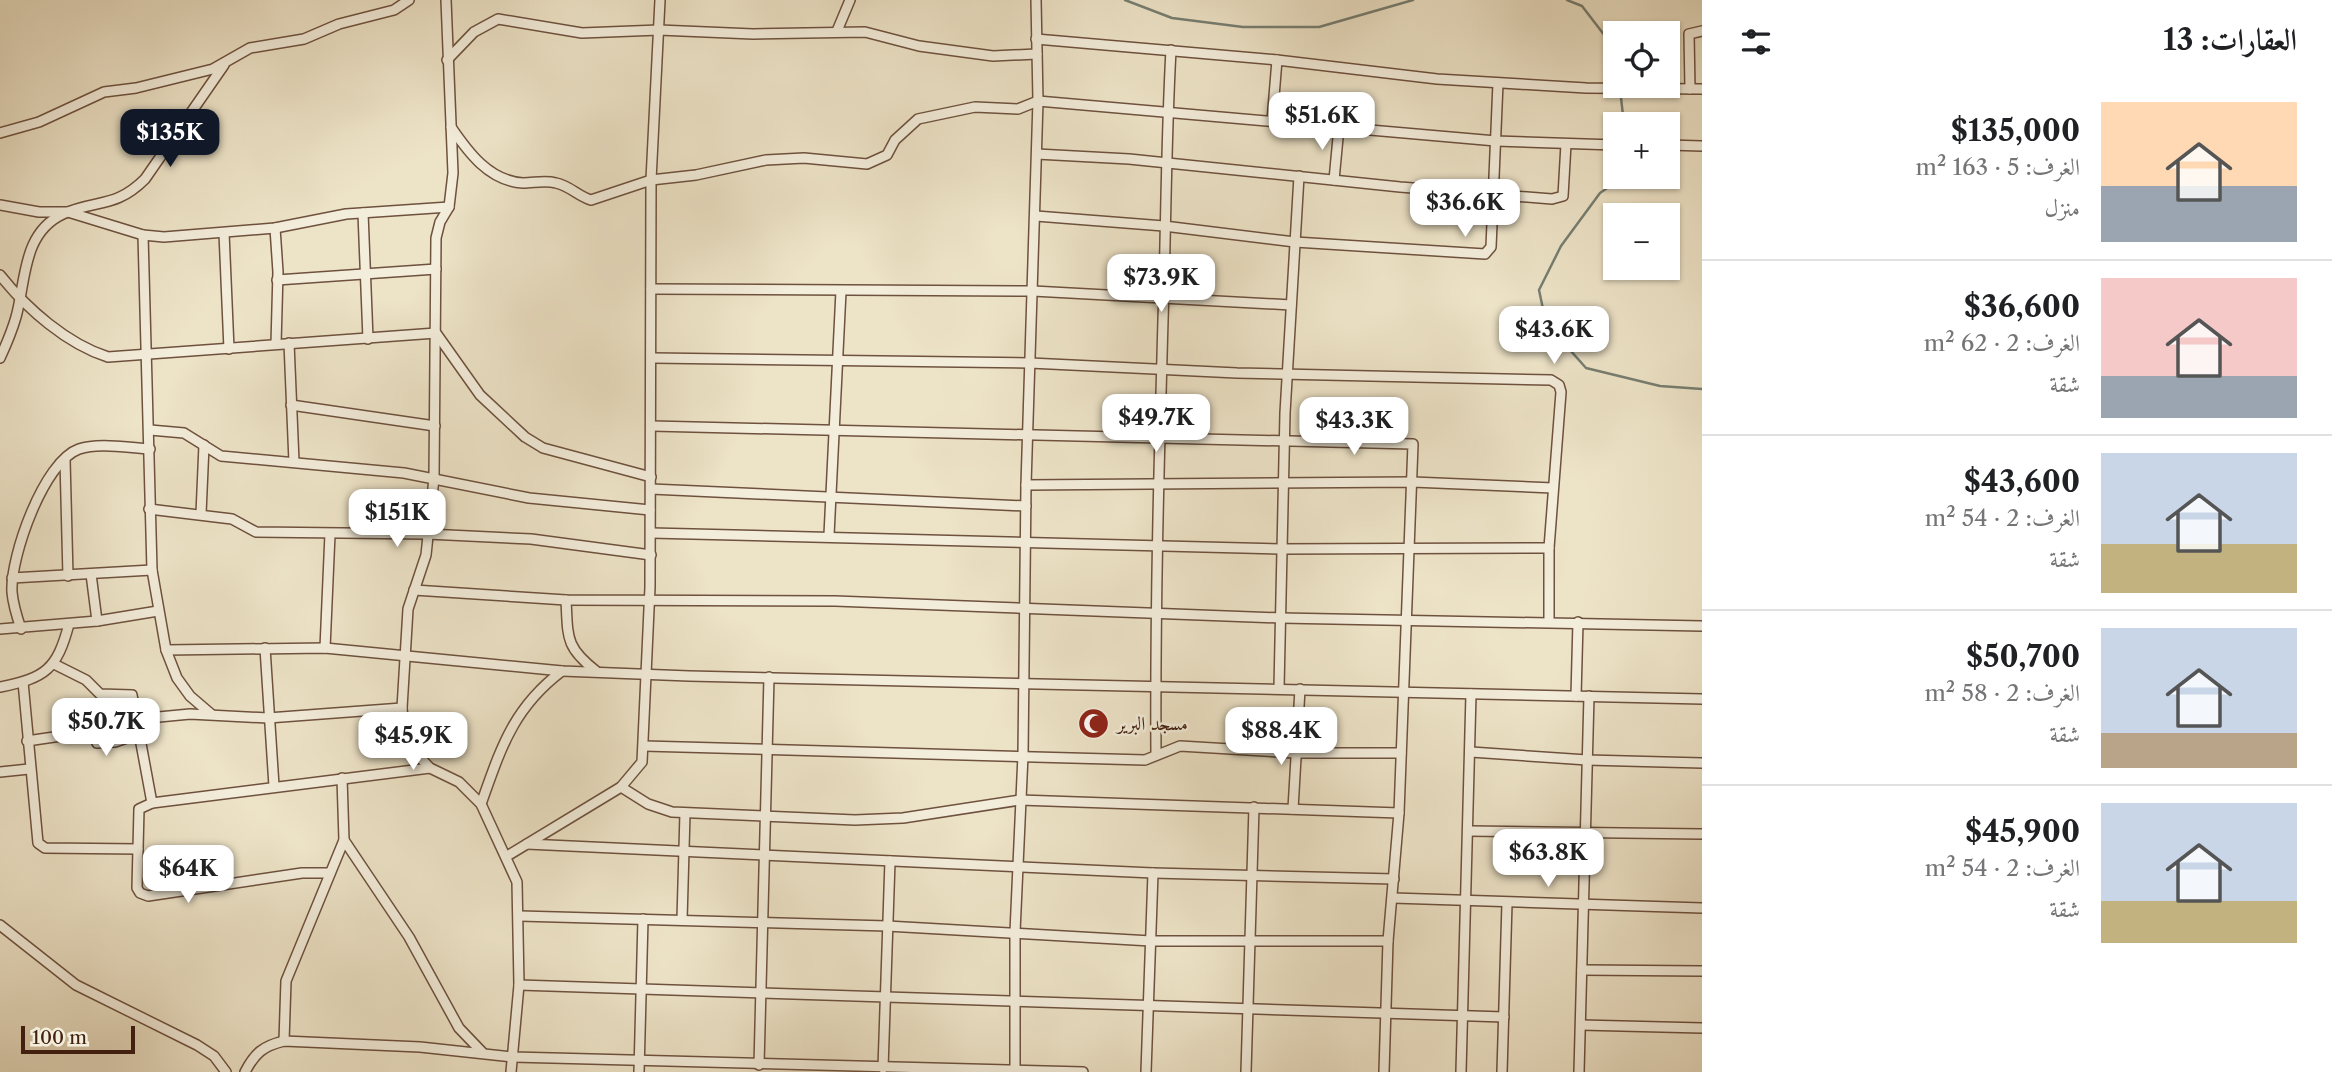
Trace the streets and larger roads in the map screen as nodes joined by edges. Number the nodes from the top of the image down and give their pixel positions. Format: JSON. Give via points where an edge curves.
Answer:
{"nodes":[{"id":1,"x":409,"y":0,"type":"edge"},
{"id":2,"x":446,"y":0,"type":"edge"},
{"id":3,"x":660,"y":0,"type":"edge"},
{"id":4,"x":850,"y":0,"type":"edge"},
{"id":5,"x":1036,"y":0,"type":"edge"},
{"id":6,"x":659,"y":30,"type":"junction"},
{"id":7,"x":837,"y":31,"type":"junction"},
{"id":8,"x":1702,"y":31,"type":"edge"},
{"id":9,"x":1036,"y":39,"type":"junction"},
{"id":10,"x":1171,"y":50,"type":"junction"},
{"id":11,"x":1037,"y":54,"type":"junction"},
{"id":12,"x":447,"y":60,"type":"junction"},
{"id":13,"x":1277,"y":60,"type":"junction"},
{"id":14,"x":225,"y":64,"type":"junction"},
{"id":15,"x":1498,"y":83,"type":"junction"},
{"id":16,"x":1690,"y":89,"type":"junction"},
{"id":17,"x":1702,"y":89,"type":"edge"},
{"id":18,"x":1038,"y":101,"type":"junction"},
{"id":19,"x":1168,"y":110,"type":"junction"},
{"id":20,"x":1272,"y":121,"type":"junction"},
{"id":21,"x":451,"y":127,"type":"junction"},
{"id":22,"x":1339,"y":127,"type":"junction"},
{"id":23,"x":0,"y":133,"type":"edge"},
{"id":24,"x":1496,"y":141,"type":"junction"},
{"id":25,"x":1566,"y":144,"type":"junction"},
{"id":26,"x":1603,"y":145,"type":"edge"},
{"id":27,"x":1680,"y":145,"type":"edge"},
{"id":28,"x":1702,"y":146,"type":"edge"},
{"id":29,"x":1037,"y":154,"type":"junction"},
{"id":30,"x":1164,"y":163,"type":"junction"},
{"id":31,"x":1299,"y":176,"type":"junction"},
{"id":32,"x":651,"y":180,"type":"junction"},
{"id":33,"x":1334,"y":180,"type":"junction"},
{"id":34,"x":1493,"y":193,"type":"junction"},
{"id":35,"x":0,"y":205,"type":"edge"},
{"id":36,"x":449,"y":207,"type":"junction"},
{"id":37,"x":68,"y":212,"type":"junction"},
{"id":38,"x":363,"y":213,"type":"junction"},
{"id":39,"x":1036,"y":216,"type":"junction"},
{"id":40,"x":1164,"y":226,"type":"junction"},
{"id":41,"x":275,"y":228,"type":"junction"},
{"id":42,"x":224,"y":233,"type":"junction"},
{"id":43,"x":143,"y":235,"type":"junction"},
{"id":44,"x":1295,"y":242,"type":"junction"},
{"id":45,"x":436,"y":269,"type":"junction"},
{"id":46,"x":367,"y":274,"type":"junction"},
{"id":47,"x":0,"y":275,"type":"edge"},
{"id":48,"x":277,"y":280,"type":"junction"},
{"id":49,"x":651,"y":289,"type":"junction"},
{"id":50,"x":841,"y":291,"type":"junction"},
{"id":51,"x":1033,"y":292,"type":"junction"},
{"id":52,"x":1164,"y":299,"type":"junction"},
{"id":53,"x":19,"y":300,"type":"junction"},
{"id":54,"x":1291,"y":305,"type":"junction"},
{"id":55,"x":436,"y":333,"type":"junction"},
{"id":56,"x":368,"y":339,"type":"junction"},
{"id":57,"x":276,"y":344,"type":"junction"},
{"id":58,"x":289,"y":344,"type":"junction"},
{"id":59,"x":229,"y":349,"type":"junction"},
{"id":60,"x":145,"y":357,"type":"junction"},
{"id":61,"x":0,"y":358,"type":"edge"},
{"id":62,"x":653,"y":358,"type":"junction"},
{"id":63,"x":838,"y":359,"type":"junction"},
{"id":64,"x":1030,"y":363,"type":"junction"},
{"id":65,"x":1162,"y":368,"type":"junction"},
{"id":66,"x":1287,"y":374,"type":"junction"},
{"id":67,"x":291,"y":405,"type":"junction"},
{"id":68,"x":435,"y":426,"type":"junction"},
{"id":69,"x":652,"y":426,"type":"junction"},
{"id":70,"x":834,"y":428,"type":"junction"},
{"id":71,"x":150,"y":430,"type":"junction"},
{"id":72,"x":1029,"y":434,"type":"junction"},
{"id":73,"x":1159,"y":439,"type":"junction"},
{"id":74,"x":1285,"y":442,"type":"junction"},
{"id":75,"x":204,"y":445,"type":"junction"},
{"id":76,"x":150,"y":449,"type":"junction"},
{"id":77,"x":65,"y":460,"type":"junction"},
{"id":78,"x":294,"y":462,"type":"junction"},
{"id":79,"x":651,"y":477,"type":"junction"},
{"id":80,"x":434,"y":478,"type":"junction"},
{"id":81,"x":1284,"y":482,"type":"junction"},
{"id":82,"x":1413,"y":482,"type":"junction"},
{"id":83,"x":1157,"y":484,"type":"junction"},
{"id":84,"x":1026,"y":485,"type":"junction"},
{"id":85,"x":1553,"y":488,"type":"junction"},
{"id":86,"x":650,"y":489,"type":"junction"},
{"id":87,"x":831,"y":496,"type":"junction"},
{"id":88,"x":1026,"y":506,"type":"junction"},
{"id":89,"x":149,"y":509,"type":"junction"},
{"id":90,"x":650,"y":510,"type":"junction"},
{"id":91,"x":201,"y":514,"type":"junction"},
{"id":92,"x":651,"y":533,"type":"junction"},
{"id":93,"x":330,"y":534,"type":"junction"},
{"id":94,"x":428,"y":534,"type":"junction"},
{"id":95,"x":829,"y":536,"type":"junction"},
{"id":96,"x":1025,"y":541,"type":"junction"},
{"id":97,"x":1156,"y":544,"type":"junction"},
{"id":98,"x":1411,"y":548,"type":"junction"},
{"id":99,"x":1549,"y":548,"type":"junction"},
{"id":100,"x":1282,"y":549,"type":"junction"},
{"id":101,"x":651,"y":555,"type":"junction"},
{"id":102,"x":152,"y":570,"type":"junction"},
{"id":103,"x":91,"y":574,"type":"junction"},
{"id":104,"x":68,"y":576,"type":"junction"},
{"id":105,"x":12,"y":578,"type":"junction"},
{"id":106,"x":414,"y":590,"type":"junction"},
{"id":107,"x":650,"y":599,"type":"junction"},
{"id":108,"x":566,"y":600,"type":"junction"},
{"id":109,"x":1024,"y":609,"type":"junction"},
{"id":110,"x":158,"y":611,"type":"junction"},
{"id":111,"x":1156,"y":613,"type":"junction"},
{"id":112,"x":1281,"y":618,"type":"junction"},
{"id":113,"x":97,"y":621,"type":"junction"},
{"id":114,"x":1407,"y":621,"type":"junction"},
{"id":115,"x":1549,"y":622,"type":"junction"},
{"id":116,"x":1578,"y":622,"type":"junction"},
{"id":117,"x":69,"y":624,"type":"junction"},
{"id":118,"x":1702,"y":626,"type":"edge"},
{"id":119,"x":0,"y":629,"type":"edge"},
{"id":120,"x":21,"y":629,"type":"junction"},
{"id":121,"x":265,"y":648,"type":"junction"},
{"id":122,"x":325,"y":648,"type":"junction"},
{"id":123,"x":166,"y":650,"type":"junction"},
{"id":124,"x":405,"y":654,"type":"junction"},
{"id":125,"x":54,"y":664,"type":"junction"},
{"id":126,"x":562,"y":671,"type":"junction"},
{"id":127,"x":597,"y":671,"type":"junction"},
{"id":128,"x":646,"y":673,"type":"junction"},
{"id":129,"x":769,"y":677,"type":"junction"},
{"id":130,"x":23,"y":682,"type":"junction"},
{"id":131,"x":1022,"y":683,"type":"junction"},
{"id":132,"x":1156,"y":684,"type":"junction"},
{"id":133,"x":0,"y":687,"type":"edge"},
{"id":134,"x":1279,"y":688,"type":"junction"},
{"id":135,"x":1300,"y":690,"type":"junction"},
{"id":136,"x":1404,"y":693,"type":"junction"},
{"id":137,"x":1471,"y":694,"type":"junction"},
{"id":138,"x":1576,"y":696,"type":"junction"},
{"id":139,"x":1589,"y":696,"type":"junction"},
{"id":140,"x":1702,"y":699,"type":"edge"},
{"id":141,"x":402,"y":708,"type":"junction"},
{"id":142,"x":211,"y":714,"type":"junction"},
{"id":143,"x":268,"y":718,"type":"junction"},
{"id":144,"x":138,"y":719,"type":"junction"},
{"id":145,"x":138,"y":734,"type":"junction"},
{"id":146,"x":27,"y":741,"type":"junction"},
{"id":147,"x":645,"y":746,"type":"junction"},
{"id":148,"x":767,"y":751,"type":"junction"},
{"id":149,"x":1471,"y":752,"type":"junction"},
{"id":150,"x":1295,"y":753,"type":"junction"},
{"id":151,"x":1401,"y":753,"type":"junction"},
{"id":152,"x":1023,"y":755,"type":"junction"},
{"id":153,"x":1156,"y":755,"type":"junction"},
{"id":154,"x":1587,"y":760,"type":"junction"},
{"id":155,"x":1702,"y":763,"type":"edge"},
{"id":156,"x":430,"y":768,"type":"junction"},
{"id":157,"x":29,"y":769,"type":"junction"},
{"id":158,"x":0,"y":772,"type":"edge"},
{"id":159,"x":342,"y":778,"type":"junction"},
{"id":160,"x":274,"y":786,"type":"junction"},
{"id":161,"x":621,"y":788,"type":"junction"},
{"id":162,"x":1020,"y":800,"type":"junction"},
{"id":163,"x":152,"y":803,"type":"junction"},
{"id":164,"x":481,"y":804,"type":"junction"},
{"id":165,"x":1254,"y":807,"type":"junction"},
{"id":166,"x":1293,"y":809,"type":"junction"},
{"id":167,"x":685,"y":813,"type":"junction"},
{"id":168,"x":1399,"y":813,"type":"junction"},
{"id":169,"x":765,"y":816,"type":"junction"},
{"id":170,"x":1469,"y":831,"type":"junction"},
{"id":171,"x":1586,"y":834,"type":"junction"},
{"id":172,"x":1702,"y":834,"type":"edge"},
{"id":173,"x":344,"y":840,"type":"junction"},
{"id":174,"x":525,"y":844,"type":"junction"},
{"id":175,"x":138,"y":849,"type":"junction"},
{"id":176,"x":684,"y":852,"type":"junction"},
{"id":177,"x":507,"y":856,"type":"junction"},
{"id":178,"x":765,"y":856,"type":"junction"},
{"id":179,"x":890,"y":860,"type":"junction"},
{"id":180,"x":1017,"y":867,"type":"junction"},
{"id":181,"x":330,"y":873,"type":"junction"},
{"id":182,"x":1153,"y":873,"type":"junction"},
{"id":183,"x":1251,"y":877,"type":"junction"},
{"id":184,"x":1394,"y":879,"type":"junction"},
{"id":185,"x":1393,"y":898,"type":"junction"},
{"id":186,"x":1467,"y":901,"type":"junction"},
{"id":187,"x":1507,"y":902,"type":"junction"},
{"id":188,"x":1583,"y":904,"type":"junction"},
{"id":189,"x":1702,"y":908,"type":"edge"},
{"id":190,"x":520,"y":916,"type":"junction"},
{"id":191,"x":643,"y":919,"type":"junction"},
{"id":192,"x":682,"y":920,"type":"junction"},
{"id":193,"x":762,"y":923,"type":"junction"},
{"id":194,"x":0,"y":925,"type":"edge"},
{"id":195,"x":887,"y":926,"type":"junction"},
{"id":196,"x":1015,"y":932,"type":"junction"},
{"id":197,"x":1151,"y":941,"type":"junction"},
{"id":198,"x":1388,"y":941,"type":"junction"},
{"id":199,"x":1247,"y":943,"type":"junction"},
{"id":200,"x":1582,"y":970,"type":"junction"},
{"id":201,"x":1702,"y":971,"type":"edge"},
{"id":202,"x":519,"y":985,"type":"junction"},
{"id":203,"x":642,"y":988,"type":"junction"},
{"id":204,"x":760,"y":992,"type":"junction"},
{"id":205,"x":886,"y":995,"type":"junction"},
{"id":206,"x":1015,"y":1000,"type":"junction"},
{"id":207,"x":1148,"y":1004,"type":"junction"},
{"id":208,"x":1247,"y":1010,"type":"junction"},
{"id":209,"x":1386,"y":1014,"type":"junction"},
{"id":210,"x":1463,"y":1016,"type":"junction"},
{"id":211,"x":1504,"y":1017,"type":"junction"},
{"id":212,"x":1580,"y":1025,"type":"junction"},
{"id":213,"x":1702,"y":1028,"type":"edge"},
{"id":214,"x":284,"y":1041,"type":"junction"},
{"id":215,"x":482,"y":1052,"type":"junction"},
{"id":216,"x":513,"y":1057,"type":"junction"},
{"id":217,"x":640,"y":1061,"type":"junction"},
{"id":218,"x":759,"y":1065,"type":"junction"},
{"id":219,"x":883,"y":1068,"type":"junction"},
{"id":220,"x":1015,"y":1071,"type":"edge"},
{"id":221,"x":226,"y":1072,"type":"edge"},
{"id":222,"x":245,"y":1072,"type":"edge"},
{"id":223,"x":511,"y":1072,"type":"edge"},
{"id":224,"x":639,"y":1072,"type":"edge"},
{"id":225,"x":1083,"y":1072,"type":"edge"},
{"id":226,"x":1146,"y":1072,"type":"edge"},
{"id":227,"x":1246,"y":1072,"type":"edge"},
{"id":228,"x":1384,"y":1072,"type":"edge"},
{"id":229,"x":1461,"y":1072,"type":"edge"},
{"id":230,"x":1502,"y":1072,"type":"edge"},
{"id":231,"x":1579,"y":1072,"type":"edge"}],
"edges":[{"from":1,"to":14,"type":"street","via":[[394,10],[339,24],[304,39],[250,48]]},
{"from":2,"to":12,"type":"street"},
{"from":3,"to":6,"type":"street"},
{"from":4,"to":7,"type":"street"},
{"from":5,"to":9,"type":"street"},
{"from":6,"to":7,"type":"street"},
{"from":6,"to":12,"type":"street","via":[[582,33],[498,19],[474,32]]},
{"from":6,"to":32,"type":"street"},
{"from":7,"to":11,"type":"street","via":[[993,56]]},
{"from":8,"to":16,"type":"street","via":[[1689,34]]},
{"from":9,"to":10,"type":"street"},
{"from":9,"to":11,"type":"street"},
{"from":10,"to":13,"type":"street"},
{"from":10,"to":19,"type":"street"},
{"from":11,"to":18,"type":"street"},
{"from":12,"to":21,"type":"street"},
{"from":13,"to":15,"type":"street"},
{"from":13,"to":20,"type":"street"},
{"from":14,"to":23,"type":"street","via":[[151,85],[104,92],[38,122]]},
{"from":14,"to":37,"type":"street","via":[[133,191]]},
{"from":15,"to":16,"type":"street"},
{"from":15,"to":24,"type":"street"},
{"from":16,"to":17,"type":"street"},
{"from":18,"to":19,"type":"street"},
{"from":18,"to":29,"type":"street"},
{"from":18,"to":32,"type":"street","via":[[1018,109],[975,107],[918,119],[895,140],[887,155],[867,163],[766,160]]},
{"from":19,"to":20,"type":"street"},
{"from":19,"to":30,"type":"street"},
{"from":20,"to":22,"type":"street"},
{"from":21,"to":32,"type":"street","via":[[481,166],[503,179],[554,182],[591,200]]},
{"from":21,"to":36,"type":"street"},
{"from":22,"to":24,"type":"street"},
{"from":22,"to":33,"type":"street"},
{"from":24,"to":25,"type":"street"},
{"from":24,"to":34,"type":"street"},
{"from":25,"to":26,"type":"street"},
{"from":25,"to":34,"type":"street","via":[[1564,191],[1559,198]]},
{"from":27,"to":28,"type":"street"},
{"from":29,"to":30,"type":"street"},
{"from":29,"to":39,"type":"street"},
{"from":30,"to":31,"type":"street"},
{"from":30,"to":40,"type":"street"},
{"from":31,"to":33,"type":"street"},
{"from":31,"to":44,"type":"street"},
{"from":32,"to":49,"type":"street"},
{"from":33,"to":34,"type":"street"},
{"from":34,"to":44,"type":"street","via":[[1491,247],[1485,254]]},
{"from":35,"to":37,"type":"street"},
{"from":36,"to":38,"type":"street"},
{"from":36,"to":45,"type":"street","via":[[436,237]]},
{"from":37,"to":43,"type":"street"},
{"from":37,"to":53,"type":"street","via":[[49,223],[33,243]]},
{"from":38,"to":41,"type":"street"},
{"from":38,"to":46,"type":"street"},
{"from":39,"to":40,"type":"street"},
{"from":39,"to":51,"type":"street"},
{"from":40,"to":44,"type":"street"},
{"from":40,"to":52,"type":"street"},
{"from":41,"to":42,"type":"street"},
{"from":41,"to":48,"type":"street"},
{"from":42,"to":43,"type":"street"},
{"from":42,"to":59,"type":"street"},
{"from":43,"to":60,"type":"street"},
{"from":44,"to":54,"type":"street"},
{"from":45,"to":46,"type":"street"},
{"from":45,"to":55,"type":"street"},
{"from":46,"to":48,"type":"street"},
{"from":46,"to":56,"type":"street"},
{"from":47,"to":53,"type":"street"},
{"from":48,"to":57,"type":"street"},
{"from":49,"to":50,"type":"street"},
{"from":49,"to":62,"type":"street"},
{"from":50,"to":51,"type":"street"},
{"from":50,"to":63,"type":"street"},
{"from":51,"to":52,"type":"street"},
{"from":51,"to":64,"type":"street"},
{"from":52,"to":54,"type":"street"},
{"from":52,"to":65,"type":"street"},
{"from":53,"to":60,"type":"street","via":[[91,351],[108,357]]},
{"from":53,"to":61,"type":"street"},
{"from":54,"to":66,"type":"street"},
{"from":55,"to":56,"type":"street"},
{"from":55,"to":68,"type":"street"},
{"from":55,"to":79,"type":"street","via":[[480,395],[524,437],[543,448]]},
{"from":56,"to":58,"type":"street"},
{"from":57,"to":58,"type":"street"},
{"from":57,"to":59,"type":"street"},
{"from":58,"to":67,"type":"street"},
{"from":59,"to":60,"type":"street"},
{"from":60,"to":71,"type":"street"},
{"from":62,"to":63,"type":"street"},
{"from":62,"to":69,"type":"street"},
{"from":63,"to":64,"type":"street"},
{"from":63,"to":70,"type":"street"},
{"from":64,"to":65,"type":"street"},
{"from":64,"to":72,"type":"street"},
{"from":65,"to":66,"type":"street"},
{"from":65,"to":73,"type":"street"},
{"from":66,"to":74,"type":"street"},
{"from":66,"to":85,"type":"street","via":[[1551,380],[1561,392]]},
{"from":67,"to":68,"type":"street"},
{"from":67,"to":78,"type":"street"},
{"from":68,"to":80,"type":"street"},
{"from":69,"to":70,"type":"street"},
{"from":69,"to":79,"type":"street"},
{"from":70,"to":72,"type":"street"},
{"from":70,"to":87,"type":"street"},
{"from":71,"to":75,"type":"street","via":[[184,433]]},
{"from":71,"to":76,"type":"street"},
{"from":72,"to":73,"type":"street"},
{"from":72,"to":84,"type":"street"},
{"from":73,"to":74,"type":"street"},
{"from":73,"to":83,"type":"street"},
{"from":74,"to":81,"type":"street"},
{"from":74,"to":82,"type":"street","via":[[1413,444]]},
{"from":75,"to":78,"type":"street","via":[[221,456]]},
{"from":75,"to":91,"type":"street"},
{"from":76,"to":77,"type":"street","via":[[89,447]]},
{"from":76,"to":89,"type":"street"},
{"from":77,"to":104,"type":"street"},
{"from":77,"to":105,"type":"street","via":[[32,510]]},
{"from":78,"to":80,"type":"street"},
{"from":79,"to":86,"type":"street"},
{"from":80,"to":90,"type":"street","via":[[528,498]]},
{"from":80,"to":94,"type":"street"},
{"from":81,"to":82,"type":"street"},
{"from":81,"to":83,"type":"street"},
{"from":81,"to":100,"type":"street"},
{"from":82,"to":85,"type":"street"},
{"from":82,"to":98,"type":"street"},
{"from":83,"to":84,"type":"street"},
{"from":83,"to":97,"type":"street"},
{"from":84,"to":88,"type":"street"},
{"from":85,"to":99,"type":"street"},
{"from":86,"to":87,"type":"street"},
{"from":86,"to":90,"type":"street"},
{"from":87,"to":88,"type":"street"},
{"from":87,"to":95,"type":"street"},
{"from":88,"to":96,"type":"street"},
{"from":89,"to":91,"type":"street"},
{"from":89,"to":102,"type":"street"},
{"from":90,"to":92,"type":"street"},
{"from":91,"to":93,"type":"street","via":[[232,519],[256,532]]},
{"from":92,"to":95,"type":"street"},
{"from":92,"to":101,"type":"street"},
{"from":93,"to":94,"type":"street"},
{"from":93,"to":122,"type":"street"},
{"from":94,"to":101,"type":"street","via":[[531,539]]},
{"from":94,"to":106,"type":"street"},
{"from":95,"to":96,"type":"street"},
{"from":96,"to":97,"type":"street"},
{"from":96,"to":109,"type":"street"},
{"from":97,"to":100,"type":"street"},
{"from":97,"to":111,"type":"street"},
{"from":98,"to":99,"type":"street"},
{"from":98,"to":100,"type":"street"},
{"from":98,"to":114,"type":"street"},
{"from":99,"to":115,"type":"street"},
{"from":100,"to":112,"type":"street"},
{"from":101,"to":107,"type":"street"},
{"from":102,"to":103,"type":"street"},
{"from":102,"to":110,"type":"street"},
{"from":103,"to":104,"type":"street"},
{"from":103,"to":113,"type":"street"},
{"from":104,"to":105,"type":"street"},
{"from":105,"to":120,"type":"street"},
{"from":106,"to":108,"type":"street"},
{"from":106,"to":124,"type":"street"},
{"from":107,"to":108,"type":"street"},
{"from":107,"to":109,"type":"street"},
{"from":107,"to":128,"type":"street"},
{"from":108,"to":127,"type":"street","via":[[572,647]]},
{"from":109,"to":111,"type":"street"},
{"from":109,"to":131,"type":"street"},
{"from":110,"to":113,"type":"street"},
{"from":110,"to":123,"type":"street"},
{"from":111,"to":112,"type":"street"},
{"from":111,"to":132,"type":"street"},
{"from":112,"to":114,"type":"street"},
{"from":112,"to":134,"type":"street"},
{"from":113,"to":117,"type":"street"},
{"from":114,"to":115,"type":"street"},
{"from":114,"to":136,"type":"street"},
{"from":115,"to":116,"type":"street"},
{"from":116,"to":118,"type":"street"},
{"from":116,"to":138,"type":"street"},
{"from":117,"to":120,"type":"street"},
{"from":117,"to":125,"type":"street"},
{"from":119,"to":120,"type":"street"},
{"from":121,"to":122,"type":"street"},
{"from":121,"to":123,"type":"street"},
{"from":121,"to":143,"type":"street"},
{"from":122,"to":124,"type":"street"},
{"from":123,"to":142,"type":"street","via":[[177,678]]},
{"from":124,"to":126,"type":"street"},
{"from":124,"to":141,"type":"street"},
{"from":125,"to":130,"type":"street"},
{"from":125,"to":144,"type":"street","via":[[86,680],[100,694],[132,695]]},
{"from":126,"to":127,"type":"street"},
{"from":126,"to":164,"type":"street","via":[[542,686],[516,718]]},
{"from":127,"to":128,"type":"street"},
{"from":128,"to":129,"type":"street"},
{"from":128,"to":147,"type":"street"},
{"from":129,"to":131,"type":"street"},
{"from":129,"to":148,"type":"street"},
{"from":130,"to":133,"type":"street"},
{"from":130,"to":146,"type":"street"},
{"from":131,"to":132,"type":"street"},
{"from":131,"to":152,"type":"street"},
{"from":132,"to":134,"type":"street"},
{"from":132,"to":153,"type":"street"},
{"from":134,"to":135,"type":"street"},
{"from":135,"to":136,"type":"street"},
{"from":135,"to":150,"type":"street"},
{"from":136,"to":137,"type":"street"},
{"from":136,"to":151,"type":"street"},
{"from":137,"to":138,"type":"street"},
{"from":137,"to":149,"type":"street"},
{"from":138,"to":139,"type":"street"},
{"from":139,"to":140,"type":"street"},
{"from":139,"to":154,"type":"street"},
{"from":141,"to":143,"type":"street"},
{"from":141,"to":156,"type":"street","via":[[404,730],[413,750]]},
{"from":142,"to":143,"type":"street"},
{"from":142,"to":144,"type":"street"},
{"from":143,"to":160,"type":"street"},
{"from":144,"to":145,"type":"street"},
{"from":145,"to":146,"type":"street","via":[[108,743],[97,743],[88,732]]},
{"from":145,"to":163,"type":"street"},
{"from":146,"to":157,"type":"street"},
{"from":147,"to":148,"type":"street"},
{"from":147,"to":161,"type":"street","via":[[642,762]]},
{"from":148,"to":152,"type":"street"},
{"from":148,"to":169,"type":"street"},
{"from":149,"to":154,"type":"street"},
{"from":149,"to":170,"type":"street"},
{"from":150,"to":151,"type":"street"},
{"from":150,"to":153,"type":"street","via":[[1180,746]]},
{"from":150,"to":166,"type":"street"},
{"from":151,"to":168,"type":"street"},
{"from":152,"to":153,"type":"street","via":[[1145,760]]},
{"from":152,"to":162,"type":"street"},
{"from":154,"to":155,"type":"street"},
{"from":154,"to":171,"type":"street"},
{"from":156,"to":159,"type":"street"},
{"from":156,"to":164,"type":"street","via":[[459,782]]},
{"from":157,"to":158,"type":"street"},
{"from":157,"to":175,"type":"street","via":[[36,840],[41,847]]},
{"from":159,"to":160,"type":"street"},
{"from":159,"to":173,"type":"street"},
{"from":160,"to":163,"type":"street"},
{"from":161,"to":167,"type":"street","via":[[648,804]]},
{"from":161,"to":174,"type":"street"},
{"from":162,"to":165,"type":"street"},
{"from":162,"to":169,"type":"street","via":[[903,818]]},
{"from":162,"to":180,"type":"street"},
{"from":163,"to":175,"type":"street","via":[[139,809]]},
{"from":164,"to":177,"type":"street"},
{"from":165,"to":166,"type":"street"},
{"from":165,"to":183,"type":"street"},
{"from":166,"to":168,"type":"street"},
{"from":167,"to":169,"type":"street"},
{"from":167,"to":176,"type":"street"},
{"from":168,"to":184,"type":"street"},
{"from":169,"to":178,"type":"street"},
{"from":170,"to":171,"type":"street"},
{"from":170,"to":186,"type":"street"},
{"from":171,"to":172,"type":"street"},
{"from":171,"to":188,"type":"street"},
{"from":173,"to":181,"type":"street"},
{"from":173,"to":215,"type":"street","via":[[409,937],[459,1028]]},
{"from":174,"to":176,"type":"street"},
{"from":174,"to":177,"type":"street"},
{"from":175,"to":181,"type":"street","via":[[137,888],[148,896],[302,873]]},
{"from":176,"to":178,"type":"street"},
{"from":176,"to":192,"type":"street"},
{"from":177,"to":190,"type":"street","via":[[517,882]]},
{"from":178,"to":179,"type":"street"},
{"from":178,"to":193,"type":"street"},
{"from":179,"to":180,"type":"street"},
{"from":179,"to":195,"type":"street"},
{"from":180,"to":182,"type":"street"},
{"from":180,"to":196,"type":"street"},
{"from":181,"to":214,"type":"street","via":[[286,981]]},
{"from":182,"to":183,"type":"street"},
{"from":182,"to":197,"type":"street"},
{"from":183,"to":184,"type":"street"},
{"from":183,"to":199,"type":"street"},
{"from":184,"to":185,"type":"street"},
{"from":185,"to":186,"type":"street"},
{"from":185,"to":198,"type":"street"},
{"from":186,"to":187,"type":"street"},
{"from":186,"to":210,"type":"street"},
{"from":187,"to":188,"type":"street"},
{"from":187,"to":211,"type":"street"},
{"from":188,"to":189,"type":"street"},
{"from":188,"to":200,"type":"street"},
{"from":190,"to":191,"type":"street"},
{"from":190,"to":202,"type":"street"},
{"from":191,"to":192,"type":"street"},
{"from":191,"to":203,"type":"street"},
{"from":192,"to":193,"type":"street"},
{"from":193,"to":195,"type":"street"},
{"from":193,"to":204,"type":"street"},
{"from":194,"to":221,"type":"street","via":[[76,985],[197,1045],[214,1056]]},
{"from":195,"to":196,"type":"street"},
{"from":195,"to":205,"type":"street"},
{"from":196,"to":197,"type":"street"},
{"from":196,"to":206,"type":"street"},
{"from":197,"to":199,"type":"street"},
{"from":197,"to":207,"type":"street"},
{"from":198,"to":199,"type":"street"},
{"from":198,"to":209,"type":"street"},
{"from":199,"to":208,"type":"street"},
{"from":200,"to":201,"type":"street"},
{"from":200,"to":212,"type":"street"},
{"from":202,"to":203,"type":"street"},
{"from":202,"to":216,"type":"street"},
{"from":203,"to":204,"type":"street"},
{"from":203,"to":217,"type":"street"},
{"from":204,"to":205,"type":"street"},
{"from":204,"to":218,"type":"street"},
{"from":205,"to":206,"type":"street"},
{"from":205,"to":219,"type":"street"},
{"from":206,"to":207,"type":"street"},
{"from":206,"to":220,"type":"street"},
{"from":207,"to":208,"type":"street"},
{"from":207,"to":226,"type":"street"},
{"from":208,"to":209,"type":"street"},
{"from":208,"to":227,"type":"street"},
{"from":209,"to":210,"type":"street"},
{"from":209,"to":228,"type":"street"},
{"from":210,"to":211,"type":"street"},
{"from":210,"to":229,"type":"street"},
{"from":211,"to":230,"type":"street"},
{"from":212,"to":213,"type":"street"},
{"from":212,"to":231,"type":"street"},
{"from":214,"to":215,"type":"street"},
{"from":214,"to":222,"type":"street","via":[[265,1046]]},
{"from":215,"to":216,"type":"street"},
{"from":216,"to":217,"type":"street"},
{"from":216,"to":223,"type":"street"},
{"from":217,"to":218,"type":"street"},
{"from":217,"to":224,"type":"street"},
{"from":218,"to":219,"type":"street"},
{"from":219,"to":220,"type":"street"},
{"from":220,"to":225,"type":"street"}]}
